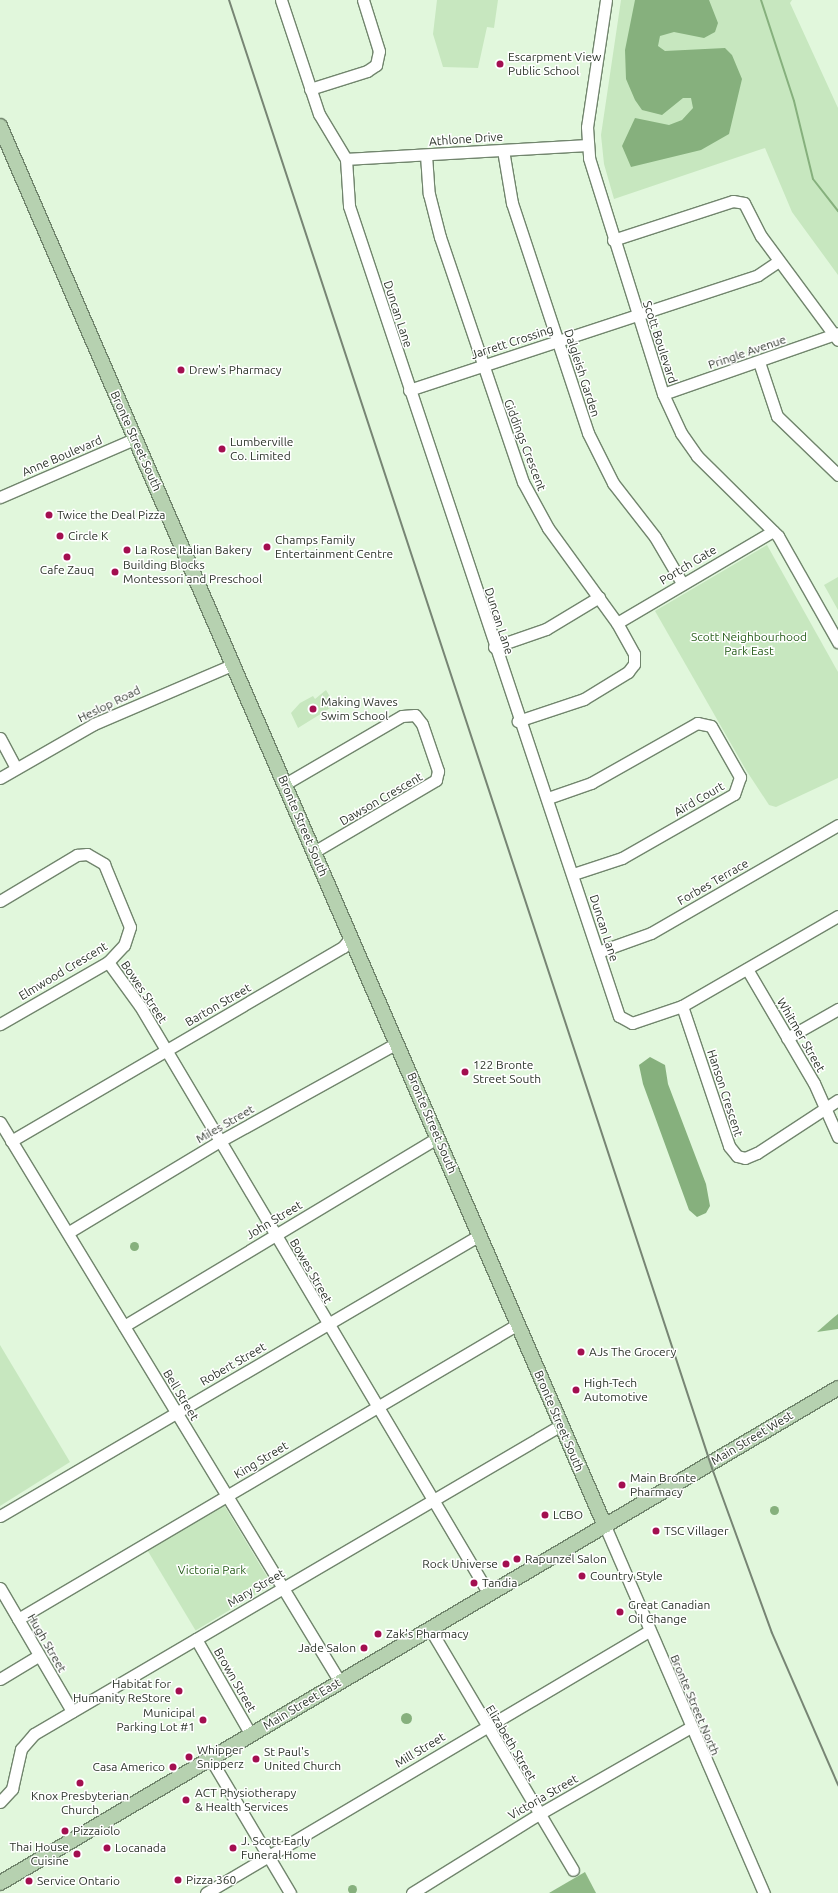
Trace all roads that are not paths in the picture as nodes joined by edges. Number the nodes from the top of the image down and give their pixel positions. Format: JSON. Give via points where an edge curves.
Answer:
{"nodes":[{"id":1,"x":281,"y":0,"type":"edge"},
{"id":2,"x":363,"y":0,"type":"edge"},
{"id":3,"x":606,"y":0,"type":"edge"},
{"id":4,"x":310,"y":89,"type":"junction"},
{"id":5,"x":0,"y":126,"type":"edge"},
{"id":6,"x":587,"y":145,"type":"junction"},
{"id":7,"x":503,"y":150,"type":"junction"},
{"id":8,"x":426,"y":154,"type":"junction"},
{"id":9,"x":346,"y":159,"type":"junction"},
{"id":10,"x":613,"y":240,"type":"junction"},
{"id":11,"x":779,"y":261,"type":"junction"},
{"id":12,"x":637,"y":315,"type":"junction"},
{"id":13,"x":837,"y":336,"type":"edge"},
{"id":14,"x":558,"y":341,"type":"junction"},
{"id":15,"x":759,"y":362,"type":"junction"},
{"id":16,"x":483,"y":366,"type":"junction"},
{"id":17,"x":409,"y":390,"type":"junction"},
{"id":18,"x":663,"y":394,"type":"junction"},
{"id":19,"x":134,"y":439,"type":"junction"},
{"id":20,"x":838,"y":476,"type":"edge"},
{"id":21,"x":0,"y":497,"type":"edge"},
{"id":22,"x":773,"y":531,"type":"junction"},
{"id":23,"x":682,"y":584,"type":"junction"},
{"id":24,"x":599,"y":597,"type":"junction"},
{"id":25,"x":617,"y":623,"type":"junction"},
{"id":26,"x":838,"y":642,"type":"edge"},
{"id":27,"x":494,"y":647,"type":"junction"},
{"id":28,"x":234,"y":664,"type":"junction"},
{"id":29,"x":518,"y":721,"type":"junction"},
{"id":30,"x":0,"y":738,"type":"edge"},
{"id":31,"x":16,"y":768,"type":"junction"},
{"id":32,"x":0,"y":778,"type":"edge"},
{"id":33,"x":285,"y":784,"type":"junction"},
{"id":34,"x":548,"y":798,"type":"junction"},
{"id":35,"x":837,"y":828,"type":"edge"},
{"id":36,"x":314,"y":852,"type":"junction"},
{"id":37,"x":572,"y":874,"type":"junction"},
{"id":38,"x":0,"y":901,"type":"edge"},
{"id":39,"x":838,"y":916,"type":"edge"},
{"id":40,"x":351,"y":937,"type":"junction"},
{"id":41,"x":598,"y":952,"type":"junction"},
{"id":42,"x":108,"y":962,"type":"junction"},
{"id":43,"x":747,"y":969,"type":"junction"},
{"id":44,"x":682,"y":1006,"type":"junction"},
{"id":45,"x":838,"y":1009,"type":"edge"},
{"id":46,"x":0,"y":1024,"type":"edge"},
{"id":47,"x":788,"y":1038,"type":"junction"},
{"id":48,"x":397,"y":1043,"type":"junction"},
{"id":49,"x":166,"y":1050,"type":"junction"},
{"id":50,"x":838,"y":1100,"type":"edge"},
{"id":51,"x":825,"y":1108,"type":"junction"},
{"id":52,"x":0,"y":1122,"type":"edge"},
{"id":53,"x":438,"y":1137,"type":"junction"},
{"id":54,"x":838,"y":1137,"type":"edge"},
{"id":55,"x":11,"y":1141,"type":"junction"},
{"id":56,"x":220,"y":1141,"type":"junction"},
{"id":57,"x":69,"y":1232,"type":"junction"},
{"id":58,"x":275,"y":1235,"type":"junction"},
{"id":59,"x":480,"y":1235,"type":"junction"},
{"id":60,"x":327,"y":1324,"type":"junction"},
{"id":61,"x":518,"y":1324,"type":"junction"},
{"id":62,"x":124,"y":1326,"type":"junction"},
{"id":63,"x":838,"y":1388,"type":"edge"},
{"id":64,"x":376,"y":1408,"type":"junction"},
{"id":65,"x":176,"y":1413,"type":"junction"},
{"id":66,"x":561,"y":1425,"type":"junction"},
{"id":67,"x":227,"y":1496,"type":"junction"},
{"id":68,"x":431,"y":1500,"type":"junction"},
{"id":69,"x":0,"y":1516,"type":"edge"},
{"id":70,"x":605,"y":1526,"type":"junction"},
{"id":71,"x":0,"y":1588,"type":"edge"},
{"id":72,"x":283,"y":1588,"type":"junction"},
{"id":73,"x":489,"y":1594,"type":"junction"},
{"id":74,"x":18,"y":1619,"type":"junction"},
{"id":75,"x":430,"y":1628,"type":"junction"},
{"id":76,"x":649,"y":1631,"type":"junction"},
{"id":77,"x":196,"y":1638,"type":"junction"},
{"id":78,"x":38,"y":1656,"type":"junction"},
{"id":79,"x":0,"y":1679,"type":"edge"},
{"id":80,"x":340,"y":1682,"type":"junction"},
{"id":81,"x":72,"y":1711,"type":"junction"},
{"id":82,"x":485,"y":1725,"type":"junction"},
{"id":83,"x":691,"y":1727,"type":"junction"},
{"id":84,"x":251,"y":1735,"type":"junction"},
{"id":85,"x":210,"y":1758,"type":"junction"},
{"id":86,"x":0,"y":1802,"type":"edge"},
{"id":87,"x":538,"y":1814,"type":"junction"},
{"id":88,"x":268,"y":1857,"type":"junction"},
{"id":89,"x":573,"y":1870,"type":"dead end"},
{"id":90,"x":0,"y":1883,"type":"edge"},
{"id":91,"x":206,"y":1893,"type":"edge"},
{"id":92,"x":290,"y":1893,"type":"edge"},
{"id":93,"x":412,"y":1893,"type":"edge"},
{"id":94,"x":764,"y":1893,"type":"edge"}],
"edges":[{"from":1,"to":4,"type":"street","name":"Duncan Lane"},
{"from":2,"to":4,"type":"street","via":[[379,51],[376,65],[367,71]]},
{"from":3,"to":6,"type":"street","name":"Scott Boulevard"},
{"from":4,"to":9,"type":"street","name":"Duncan Lane","via":[[319,114]]},
{"from":5,"to":19,"type":"main road","name":"Bronte Street South"},
{"from":6,"to":7,"type":"street","name":"Athlone Drive"},
{"from":6,"to":10,"type":"street","name":"Scott Boulevard","via":[[592,177]]},
{"from":7,"to":8,"type":"street","name":"Athlone Drive"},
{"from":7,"to":14,"type":"street","name":"Dalgleish Garden","via":[[512,203]]},
{"from":8,"to":9,"type":"street","name":"Athlone Drive"},
{"from":8,"to":16,"type":"street","name":"Giddings Crescent","via":[[429,194],[440,237]]},
{"from":9,"to":17,"type":"street","name":"Duncan Lane","via":[[349,206]]},
{"from":10,"to":11,"type":"street","via":[[736,201],[748,207],[761,236]]},
{"from":10,"to":12,"type":"street","name":"Scott Boulevard"},
{"from":11,"to":12,"type":"street","name":"Jarrett Crossing","via":[[758,275]]},
{"from":11,"to":13,"type":"street"},
{"from":12,"to":14,"type":"street","name":"Jarrett Crossing"},
{"from":12,"to":18,"type":"street","name":"Scott Boulevard"},
{"from":13,"to":15,"type":"street","name":"Pringle Avenue"},
{"from":14,"to":16,"type":"street","name":"Jarrett Crossing"},
{"from":14,"to":23,"type":"street","name":"Dalgleish Garden","via":[[601,464],[655,537]]},
{"from":15,"to":18,"type":"street","name":"Pringle Avenue"},
{"from":15,"to":20,"type":"street","via":[[777,416]]},
{"from":16,"to":17,"type":"street","name":"Jarrett Crossing"},
{"from":16,"to":24,"type":"street","name":"Giddings Crescent","via":[[528,493],[555,538]]},
{"from":17,"to":27,"type":"street","name":"Duncan Lane"},
{"from":18,"to":22,"type":"street","name":"Scott Boulevard","via":[[691,448]]},
{"from":19,"to":21,"type":"street","name":"Anne Boulevard"},
{"from":19,"to":28,"type":"main road","name":"Bronte Street South"},
{"from":22,"to":23,"type":"street","name":"Portch Gate"},
{"from":22,"to":26,"type":"street","name":"Scott Boulevard"},
{"from":23,"to":25,"type":"street","name":"Portch Gate"},
{"from":24,"to":25,"type":"street","name":"Giddings Crescent"},
{"from":24,"to":27,"type":"street","via":[[546,629]]},
{"from":25,"to":29,"type":"street","name":"Giddings Crescent","via":[[634,654],[634,664],[628,672],[579,701]]},
{"from":27,"to":29,"type":"street","name":"Duncan Lane"},
{"from":28,"to":31,"type":"street","name":"Heslop Road","via":[[94,724]]},
{"from":28,"to":33,"type":"main road","name":"Bronte Street South"},
{"from":29,"to":34,"type":"street","name":"Duncan Lane"},
{"from":30,"to":31,"type":"street"},
{"from":31,"to":32,"type":"street","name":"Heslop Road"},
{"from":33,"to":36,"type":"main road","name":"Bronte Street South"},
{"from":33,"to":36,"type":"street","name":"Dawson Crescent","via":[[402,716],[415,715],[422,724],[438,771],[434,783]]},
{"from":34,"to":37,"type":"street","name":"Duncan Lane"},
{"from":34,"to":37,"type":"street","name":"Aird Court","via":[[598,780],[697,723],[711,726],[740,778],[740,786],[734,794],[622,858]]},
{"from":35,"to":41,"type":"street","name":"Forbes Terrace","via":[[651,933]]},
{"from":36,"to":40,"type":"main road","name":"Bronte Street South"},
{"from":37,"to":41,"type":"street","name":"Duncan Lane"},
{"from":38,"to":42,"type":"street","name":"Elmwood Crescent","via":[[78,855],[97,857],[116,889],[130,927],[124,945]]},
{"from":39,"to":43,"type":"street","name":"Duncan Lane"},
{"from":40,"to":48,"type":"main road","name":"Bronte Street South"},
{"from":40,"to":49,"type":"street","name":"Barton Street","via":[[343,947]]},
{"from":41,"to":44,"type":"street","name":"Duncan Lane","via":[[623,1021],[636,1022]]},
{"from":42,"to":46,"type":"street","name":"Elmwood Crescent"},
{"from":42,"to":49,"type":"street","name":"Bowes Street"},
{"from":43,"to":44,"type":"street","name":"Duncan Lane"},
{"from":43,"to":47,"type":"street","name":"Whitmer Street"},
{"from":44,"to":51,"type":"street","name":"Hanson Crescent","via":[[734,1154],[750,1156]]},
{"from":45,"to":47,"type":"street"},
{"from":47,"to":51,"type":"street","name":"Whitmer Street"},
{"from":48,"to":53,"type":"main road","name":"Bronte Street South"},
{"from":48,"to":56,"type":"street","name":"Miles Street"},
{"from":49,"to":55,"type":"street","name":"Barton Street"},
{"from":49,"to":56,"type":"street","name":"Bowes Street"},
{"from":50,"to":51,"type":"street"},
{"from":51,"to":54,"type":"street","name":"Whitmer Street"},
{"from":52,"to":55,"type":"street","name":"Bell Street"},
{"from":53,"to":58,"type":"street","name":"John Street"},
{"from":53,"to":59,"type":"main road","name":"Bronte Street South"},
{"from":55,"to":57,"type":"street","name":"Bell Street"},
{"from":56,"to":57,"type":"street","name":"Miles Street"},
{"from":56,"to":58,"type":"street","name":"Bowes Street"},
{"from":57,"to":62,"type":"street","name":"Bell Street"},
{"from":58,"to":60,"type":"street","name":"Bowes Street"},
{"from":58,"to":62,"type":"street","name":"John Street"},
{"from":59,"to":60,"type":"street","name":"Robert Street"},
{"from":59,"to":61,"type":"main road","name":"Bronte Street South"},
{"from":60,"to":64,"type":"street","name":"Bowes Street"},
{"from":60,"to":65,"type":"street","name":"Robert Street"},
{"from":61,"to":64,"type":"street","name":"King Street"},
{"from":61,"to":66,"type":"main road","name":"Bronte Street South"},
{"from":62,"to":65,"type":"street","name":"Bell Street"},
{"from":63,"to":70,"type":"main road","name":"Main Street West"},
{"from":64,"to":67,"type":"street","name":"King Street"},
{"from":64,"to":68,"type":"street","name":"Bowes Street"},
{"from":65,"to":67,"type":"street","name":"Bell Street"},
{"from":65,"to":69,"type":"street","name":"Robert Street"},
{"from":66,"to":68,"type":"street","name":"Mary Street"},
{"from":66,"to":70,"type":"main road","name":"Bronte Street South"},
{"from":67,"to":72,"type":"street","name":"Bell Street"},
{"from":67,"to":74,"type":"street","name":"King Street"},
{"from":68,"to":72,"type":"street","name":"Mary Street"},
{"from":68,"to":73,"type":"street","name":"Bowes Street"},
{"from":70,"to":73,"type":"main road","name":"Main Street East"},
{"from":70,"to":76,"type":"street","name":"Bronte Street North"},
{"from":71,"to":74,"type":"street","name":"Hugh Street"},
{"from":72,"to":77,"type":"street","name":"Mary Street"},
{"from":72,"to":80,"type":"street","name":"Bell Street"},
{"from":73,"to":75,"type":"main road","name":"Main Street East"},
{"from":74,"to":78,"type":"street","name":"Hugh Street"},
{"from":75,"to":80,"type":"main road","name":"Main Street East"},
{"from":75,"to":82,"type":"street","name":"Elizabeth Street"},
{"from":76,"to":82,"type":"street","name":"Mill Street"},
{"from":76,"to":83,"type":"street","name":"Bronte Street North"},
{"from":77,"to":81,"type":"street","name":"Mary Street"},
{"from":77,"to":84,"type":"street","name":"Brown Street"},
{"from":78,"to":79,"type":"street"},
{"from":78,"to":81,"type":"street","name":"Hugh Street"},
{"from":80,"to":84,"type":"main road","name":"Main Street East"},
{"from":81,"to":86,"type":"street","name":"Mary Street","via":[[26,1742],[21,1749],[12,1789]]},
{"from":82,"to":87,"type":"street","name":"Elizabeth Street"},
{"from":82,"to":88,"type":"street","name":"Mill Street"},
{"from":83,"to":87,"type":"street","name":"Victoria Street"},
{"from":83,"to":94,"type":"street","name":"Bronte Street North"},
{"from":84,"to":85,"type":"main road","name":"Main Street East"},
{"from":85,"to":88,"type":"street"},
{"from":85,"to":90,"type":"main road","name":"Main Street East"},
{"from":87,"to":89,"type":"street","name":"Elizabeth Street"},
{"from":87,"to":93,"type":"street","name":"Victoria Street"},
{"from":88,"to":91,"type":"street","name":"Mill Street"},
{"from":88,"to":92,"type":"street"}]}
